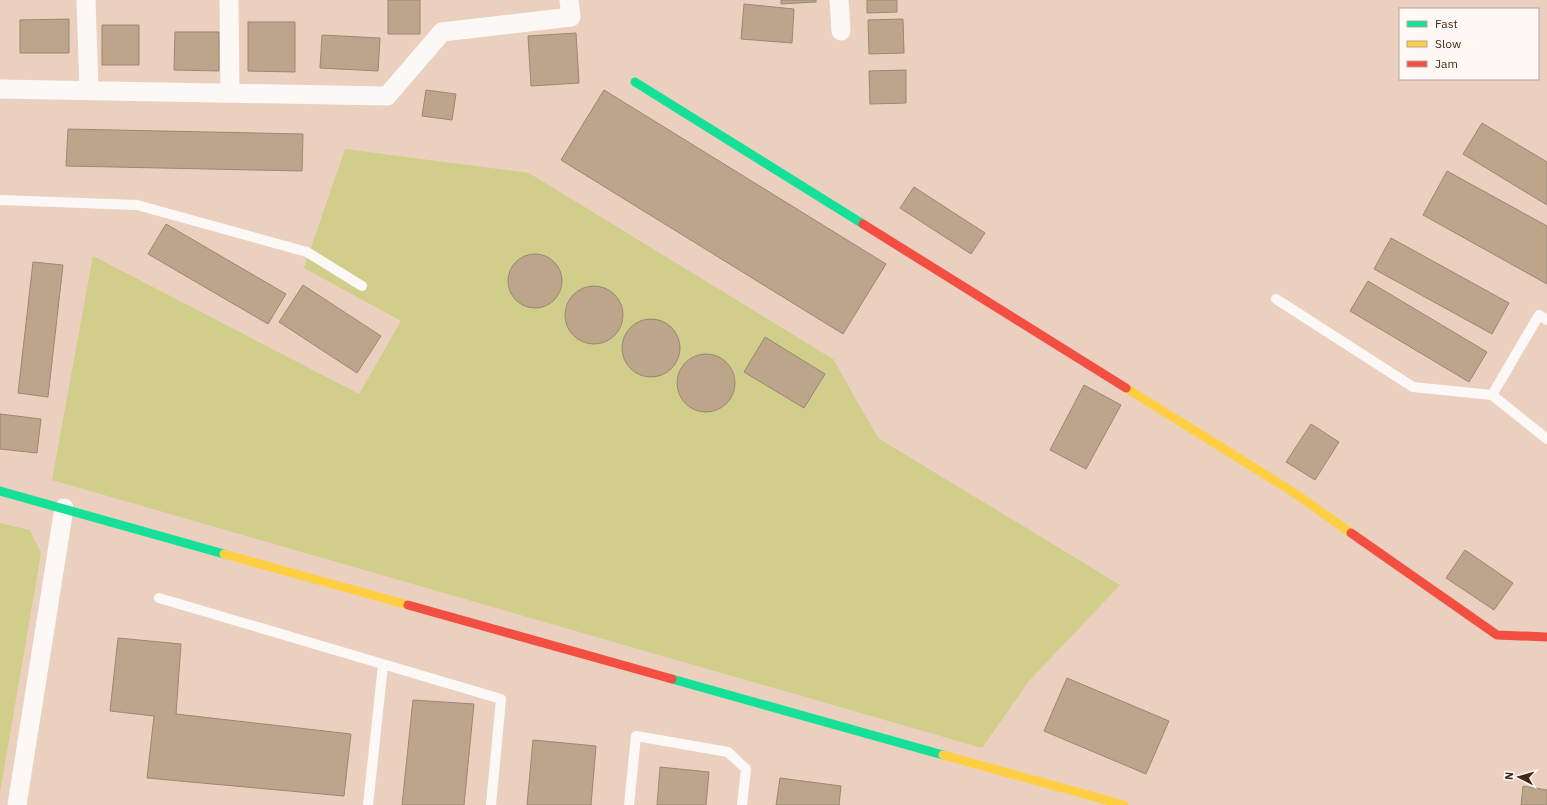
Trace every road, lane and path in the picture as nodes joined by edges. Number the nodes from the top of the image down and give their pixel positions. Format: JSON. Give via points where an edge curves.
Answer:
{"nodes":[{"id":1,"x":86,"y":0,"type":"edge"},
{"id":2,"x":229,"y":0,"type":"edge"},
{"id":3,"x":839,"y":0,"type":"edge"},
{"id":4,"x":570,"y":8,"type":"edge"},
{"id":5,"x":841,"y":31,"type":"dead end"},
{"id":6,"x":635,"y":82,"type":"dead end"},
{"id":7,"x":0,"y":89,"type":"edge"},
{"id":8,"x":89,"y":90,"type":"junction"},
{"id":9,"x":230,"y":92,"type":"junction"},
{"id":10,"x":0,"y":200,"type":"edge"},
{"id":11,"x":362,"y":286,"type":"dead end"},
{"id":12,"x":1276,"y":299,"type":"dead end"},
{"id":13,"x":1547,"y":320,"type":"edge"},
{"id":14,"x":1492,"y":395,"type":"junction"},
{"id":15,"x":1547,"y":439,"type":"edge"},
{"id":16,"x":0,"y":491,"type":"edge"},
{"id":17,"x":64,"y":508,"type":"junction"},
{"id":18,"x":159,"y":598,"type":"dead end"},
{"id":19,"x":1547,"y":636,"type":"edge"},
{"id":20,"x":383,"y":664,"type":"junction"},
{"id":21,"x":17,"y":805,"type":"edge"},
{"id":22,"x":368,"y":805,"type":"edge"},
{"id":23,"x":491,"y":805,"type":"edge"},
{"id":24,"x":629,"y":805,"type":"edge"},
{"id":25,"x":742,"y":805,"type":"edge"},
{"id":26,"x":1124,"y":805,"type":"edge"}],
"edges":[{"from":1,"to":8,"type":"street"},
{"from":2,"to":9,"type":"street"},
{"from":3,"to":5,"type":"street"},
{"from":4,"to":9,"type":"street","via":[[442,32],[387,96]]},
{"from":6,"to":19,"type":"street","via":[[1293,492],[1497,635]]},
{"from":7,"to":8,"type":"street"},
{"from":8,"to":9,"type":"street"},
{"from":10,"to":11,"type":"lane","via":[[137,205],[307,252]]},
{"from":12,"to":14,"type":"lane","via":[[1413,387]]},
{"from":13,"to":14,"type":"lane","via":[[1539,315]]},
{"from":14,"to":15,"type":"lane"},
{"from":16,"to":17,"type":"street"},
{"from":17,"to":21,"type":"street"},
{"from":17,"to":26,"type":"street"},
{"from":18,"to":20,"type":"lane"},
{"from":20,"to":22,"type":"lane"},
{"from":20,"to":23,"type":"lane","via":[[501,699]]},
{"from":24,"to":25,"type":"lane","via":[[636,736],[728,752],[746,769]]}]}
